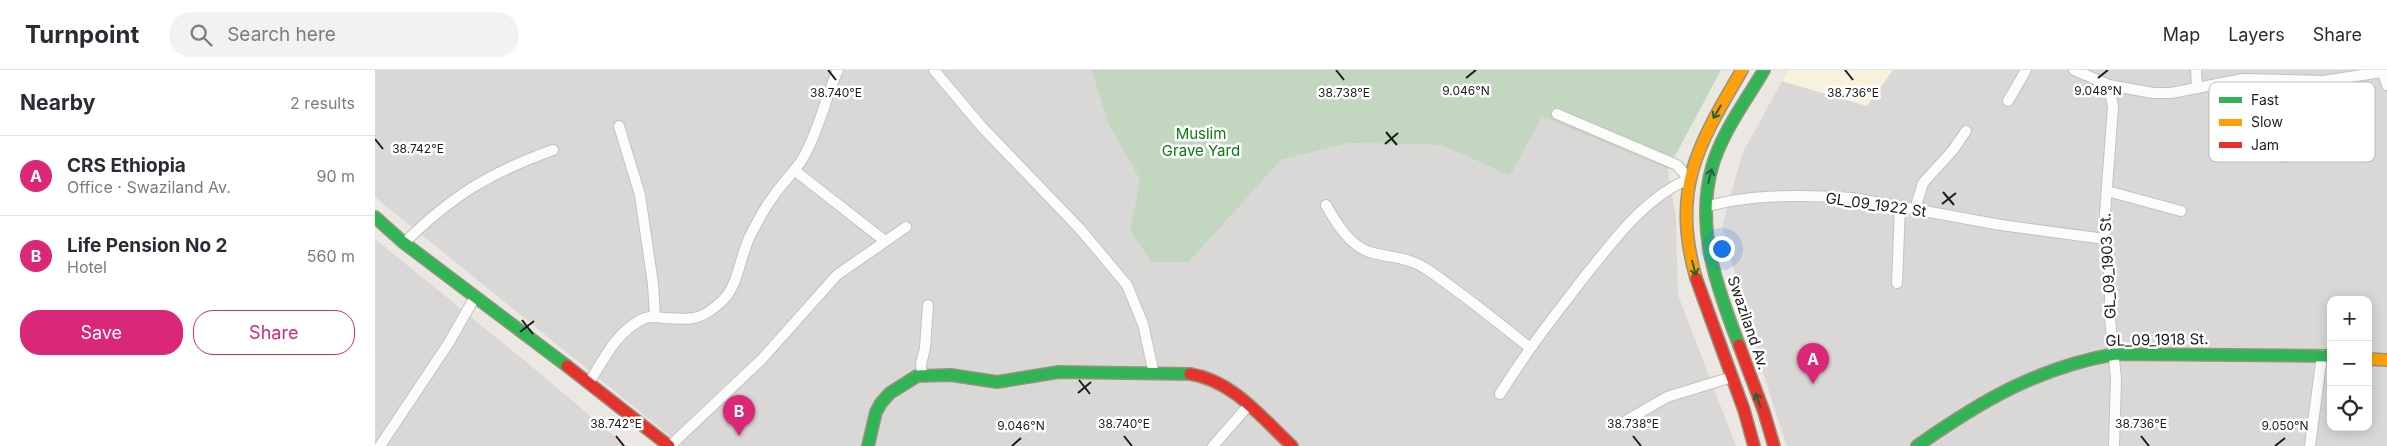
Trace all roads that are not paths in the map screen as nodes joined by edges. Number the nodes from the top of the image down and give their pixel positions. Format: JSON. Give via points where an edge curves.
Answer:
{"nodes":[{"id":1,"x":838,"y":70,"type":"edge"},
{"id":2,"x":934,"y":70,"type":"edge"},
{"id":3,"x":1742,"y":70,"type":"edge"},
{"id":4,"x":1764,"y":70,"type":"edge"},
{"id":5,"x":2026,"y":70,"type":"edge"},
{"id":6,"x":2073,"y":70,"type":"edge"},
{"id":7,"x":2196,"y":70,"type":"edge"},
{"id":8,"x":2382,"y":71,"type":"edge"},
{"id":9,"x":2311,"y":81,"type":"joint"},
{"id":10,"x":2228,"y":82,"type":"edge"},
{"id":11,"x":2109,"y":85,"type":"junction"},
{"id":12,"x":2387,"y":85,"type":"edge"},
{"id":13,"x":2209,"y":86,"type":"edge"},
{"id":14,"x":2197,"y":88,"type":"junction"},
{"id":15,"x":2008,"y":101,"type":"dead end"},
{"id":16,"x":1557,"y":114,"type":"dead end"},
{"id":17,"x":619,"y":126,"type":"dead end"},
{"id":18,"x":1966,"y":131,"type":"dead end"},
{"id":19,"x":553,"y":150,"type":"dead end"},
{"id":20,"x":794,"y":170,"type":"junction"},
{"id":21,"x":1689,"y":179,"type":"junction"},
{"id":22,"x":2107,"y":191,"type":"junction"},
{"id":23,"x":1326,"y":205,"type":"dead end"},
{"id":24,"x":1706,"y":207,"type":"junction"},
{"id":25,"x":1900,"y":207,"type":"junction"},
{"id":26,"x":1915,"y":209,"type":"junction"},
{"id":27,"x":2181,"y":211,"type":"dead end"},
{"id":28,"x":375,"y":217,"type":"edge"},
{"id":29,"x":905,"y":227,"type":"dead end"},
{"id":30,"x":2105,"y":239,"type":"junction"},
{"id":31,"x":885,"y":241,"type":"junction"},
{"id":32,"x":404,"y":243,"type":"junction"},
{"id":33,"x":1897,"y":283,"type":"dead end"},
{"id":34,"x":475,"y":297,"type":"junction"},
{"id":35,"x":928,"y":305,"type":"dead end"},
{"id":36,"x":655,"y":317,"type":"junction"},
{"id":37,"x":1529,"y":347,"type":"junction"},
{"id":38,"x":2115,"y":354,"type":"junction"},
{"id":39,"x":2326,"y":355,"type":"edge"},
{"id":40,"x":2372,"y":359,"type":"edge"},
{"id":41,"x":2387,"y":360,"type":"edge"},
{"id":42,"x":1154,"y":374,"type":"junction"},
{"id":43,"x":922,"y":375,"type":"junction"},
{"id":44,"x":1732,"y":377,"type":"junction"},
{"id":45,"x":589,"y":384,"type":"junction"},
{"id":46,"x":1500,"y":394,"type":"dead end"},
{"id":47,"x":1248,"y":406,"type":"junction"},
{"id":48,"x":1622,"y":423,"type":"dead end"},
{"id":49,"x":872,"y":445,"type":"edge"},
{"id":50,"x":380,"y":446,"type":"edge"},
{"id":51,"x":669,"y":446,"type":"edge"},
{"id":52,"x":1213,"y":446,"type":"edge"},
{"id":53,"x":1293,"y":446,"type":"edge"},
{"id":54,"x":1754,"y":446,"type":"edge"},
{"id":55,"x":1774,"y":446,"type":"edge"},
{"id":56,"x":1917,"y":446,"type":"edge"},
{"id":57,"x":2114,"y":446,"type":"edge"},
{"id":58,"x":2310,"y":446,"type":"edge"}],
"edges":[{"from":1,"to":20,"type":"street","via":[[811,142]]},
{"from":2,"to":42,"type":"street","via":[[1127,285],[1143,324]]},
{"from":3,"to":21,"type":"main road","one_way":true,"via":[[1703,138]]},
{"from":24,"to":4,"type":"main road","name":"Swaziland Av.","one_way":true,"via":[[1717,154]]},
{"from":5,"to":15,"type":"street"},
{"from":6,"to":11,"type":"street"},
{"from":7,"to":14,"type":"street"},
{"from":8,"to":9,"type":"street"},
{"from":8,"to":12,"type":"street"},
{"from":9,"to":10,"type":"street","via":[[2243,79]]},
{"from":11,"to":14,"type":"street","via":[[2162,93]]},
{"from":11,"to":22,"type":"street","name":"GL_09_1903 St.","via":[[2113,108]]},
{"from":13,"to":14,"type":"street"},
{"from":16,"to":21,"type":"street","via":[[1677,164]]},
{"from":17,"to":36,"type":"street","via":[[640,195]]},
{"from":18,"to":26,"type":"street","via":[[1923,183]]},
{"from":19,"to":32,"type":"street","via":[[481,181],[443,208]]},
{"from":20,"to":31,"type":"street"},
{"from":20,"to":36,"type":"street","via":[[774,194],[750,236],[728,296],[699,318]]},
{"from":21,"to":37,"type":"street","via":[[1653,201],[1620,234]]},
{"from":21,"to":44,"type":"main road","one_way":true,"via":[[1686,218],[1692,260]]},
{"from":22,"to":27,"type":"street"},
{"from":22,"to":30,"type":"street","name":"GL_09_1903 St."},
{"from":23,"to":37,"type":"street","via":[[1340,227],[1361,247],[1371,253],[1399,256],[1426,268]]},
{"from":24,"to":25,"type":"street","name":"GL_09_1922 St","via":[[1740,201],[1831,197]]},
{"from":55,"to":24,"type":"main road","name":"Swaziland Av.","one_way":true,"via":[[1710,258]]},
{"from":25,"to":26,"type":"street","name":"GL_09_1922 St"},
{"from":25,"to":33,"type":"street"},
{"from":26,"to":30,"type":"street","name":"GL_09_1922 St","via":[[2010,227]]},
{"from":28,"to":32,"type":"main road"},
{"from":29,"to":31,"type":"street"},
{"from":30,"to":38,"type":"street","name":"GL_09_1903 St."},
{"from":31,"to":51,"type":"street","via":[[837,275],[761,360]]},
{"from":32,"to":34,"type":"main road"},
{"from":34,"to":45,"type":"main road"},
{"from":34,"to":50,"type":"street","via":[[448,344]]},
{"from":35,"to":43,"type":"street"},
{"from":36,"to":45,"type":"street","via":[[646,318],[627,330],[603,359]]},
{"from":37,"to":46,"type":"street"},
{"from":38,"to":39,"type":"main road","name":"GL_09_1918 St."},
{"from":38,"to":56,"type":"main road","name":"GL_09_1918 St.","via":[[2069,362],[2027,378],[1972,407]]},
{"from":38,"to":57,"type":"street","name":"GL_09_1903 St."},
{"from":39,"to":58,"type":"street"},
{"from":40,"to":41,"type":"main road"},
{"from":42,"to":43,"type":"main road","via":[[1059,372],[997,382],[951,375]]},
{"from":42,"to":47,"type":"main road","via":[[1192,374],[1216,382],[1229,388]]},
{"from":43,"to":49,"type":"main road","via":[[909,380],[881,402],[876,412]]},
{"from":44,"to":48,"type":"street","via":[[1667,397]]},
{"from":44,"to":54,"type":"main road"},
{"from":45,"to":51,"type":"main road"},
{"from":47,"to":52,"type":"street"},
{"from":47,"to":53,"type":"main road"}]}
